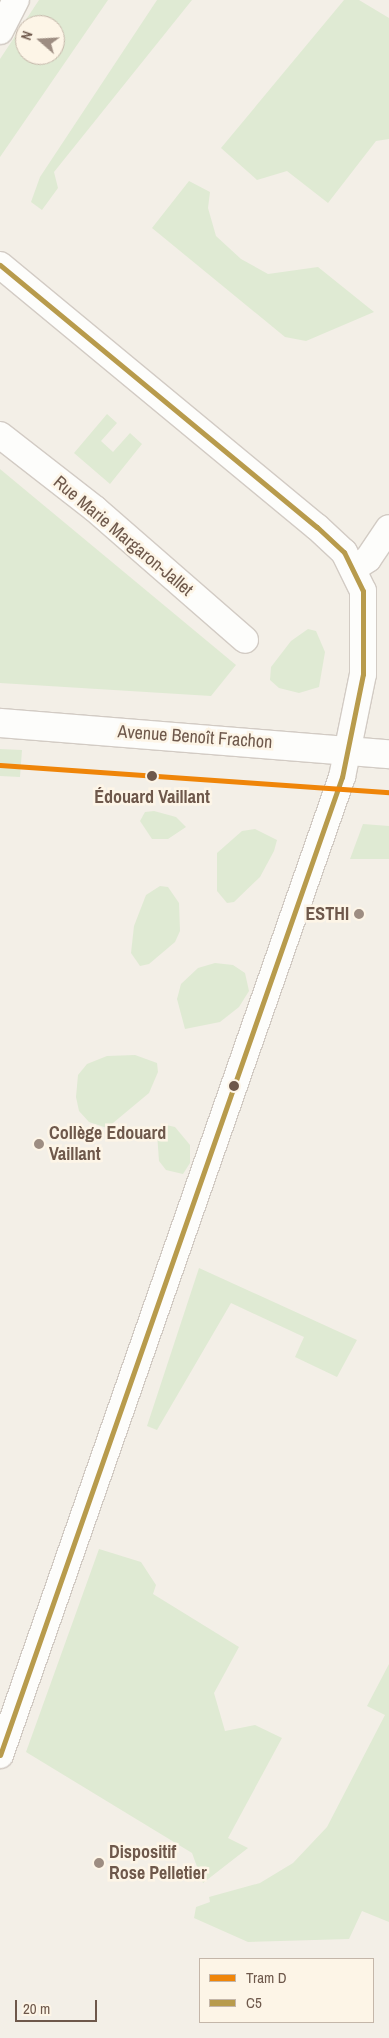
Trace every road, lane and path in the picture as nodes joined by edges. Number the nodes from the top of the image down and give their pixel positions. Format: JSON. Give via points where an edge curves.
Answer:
{"nodes":[{"id":1,"x":16,"y":0,"type":"edge"},
{"id":2,"x":0,"y":31,"type":"edge"},
{"id":3,"x":0,"y":265,"type":"edge"},
{"id":4,"x":0,"y":435,"type":"edge"},
{"id":5,"x":389,"y":528,"type":"edge"},
{"id":6,"x":353,"y":569,"type":"junction"},
{"id":7,"x":245,"y":640,"type":"dead end"},
{"id":8,"x":0,"y":723,"type":"edge"},
{"id":9,"x":348,"y":750,"type":"junction"},
{"id":10,"x":389,"y":754,"type":"edge"},
{"id":11,"x":0,"y":1755,"type":"edge"}],
"edges":[{"from":1,"to":2,"type":"street"},
{"from":3,"to":6,"type":"street","via":[[317,527],[344,552]]},
{"from":4,"to":7,"type":"street","name":"Rue Marie Margaron-Jallet","via":[[95,509]]},
{"from":5,"to":6,"type":"street","via":[[368,559]]},
{"from":6,"to":9,"type":"street","via":[[363,591],[363,674]]},
{"from":8,"to":9,"type":"street","name":"Avenue Benoît Frachon"},
{"from":9,"to":10,"type":"street","name":"Avenue Benoît Frachon"},
{"from":9,"to":11,"type":"street"}]}
